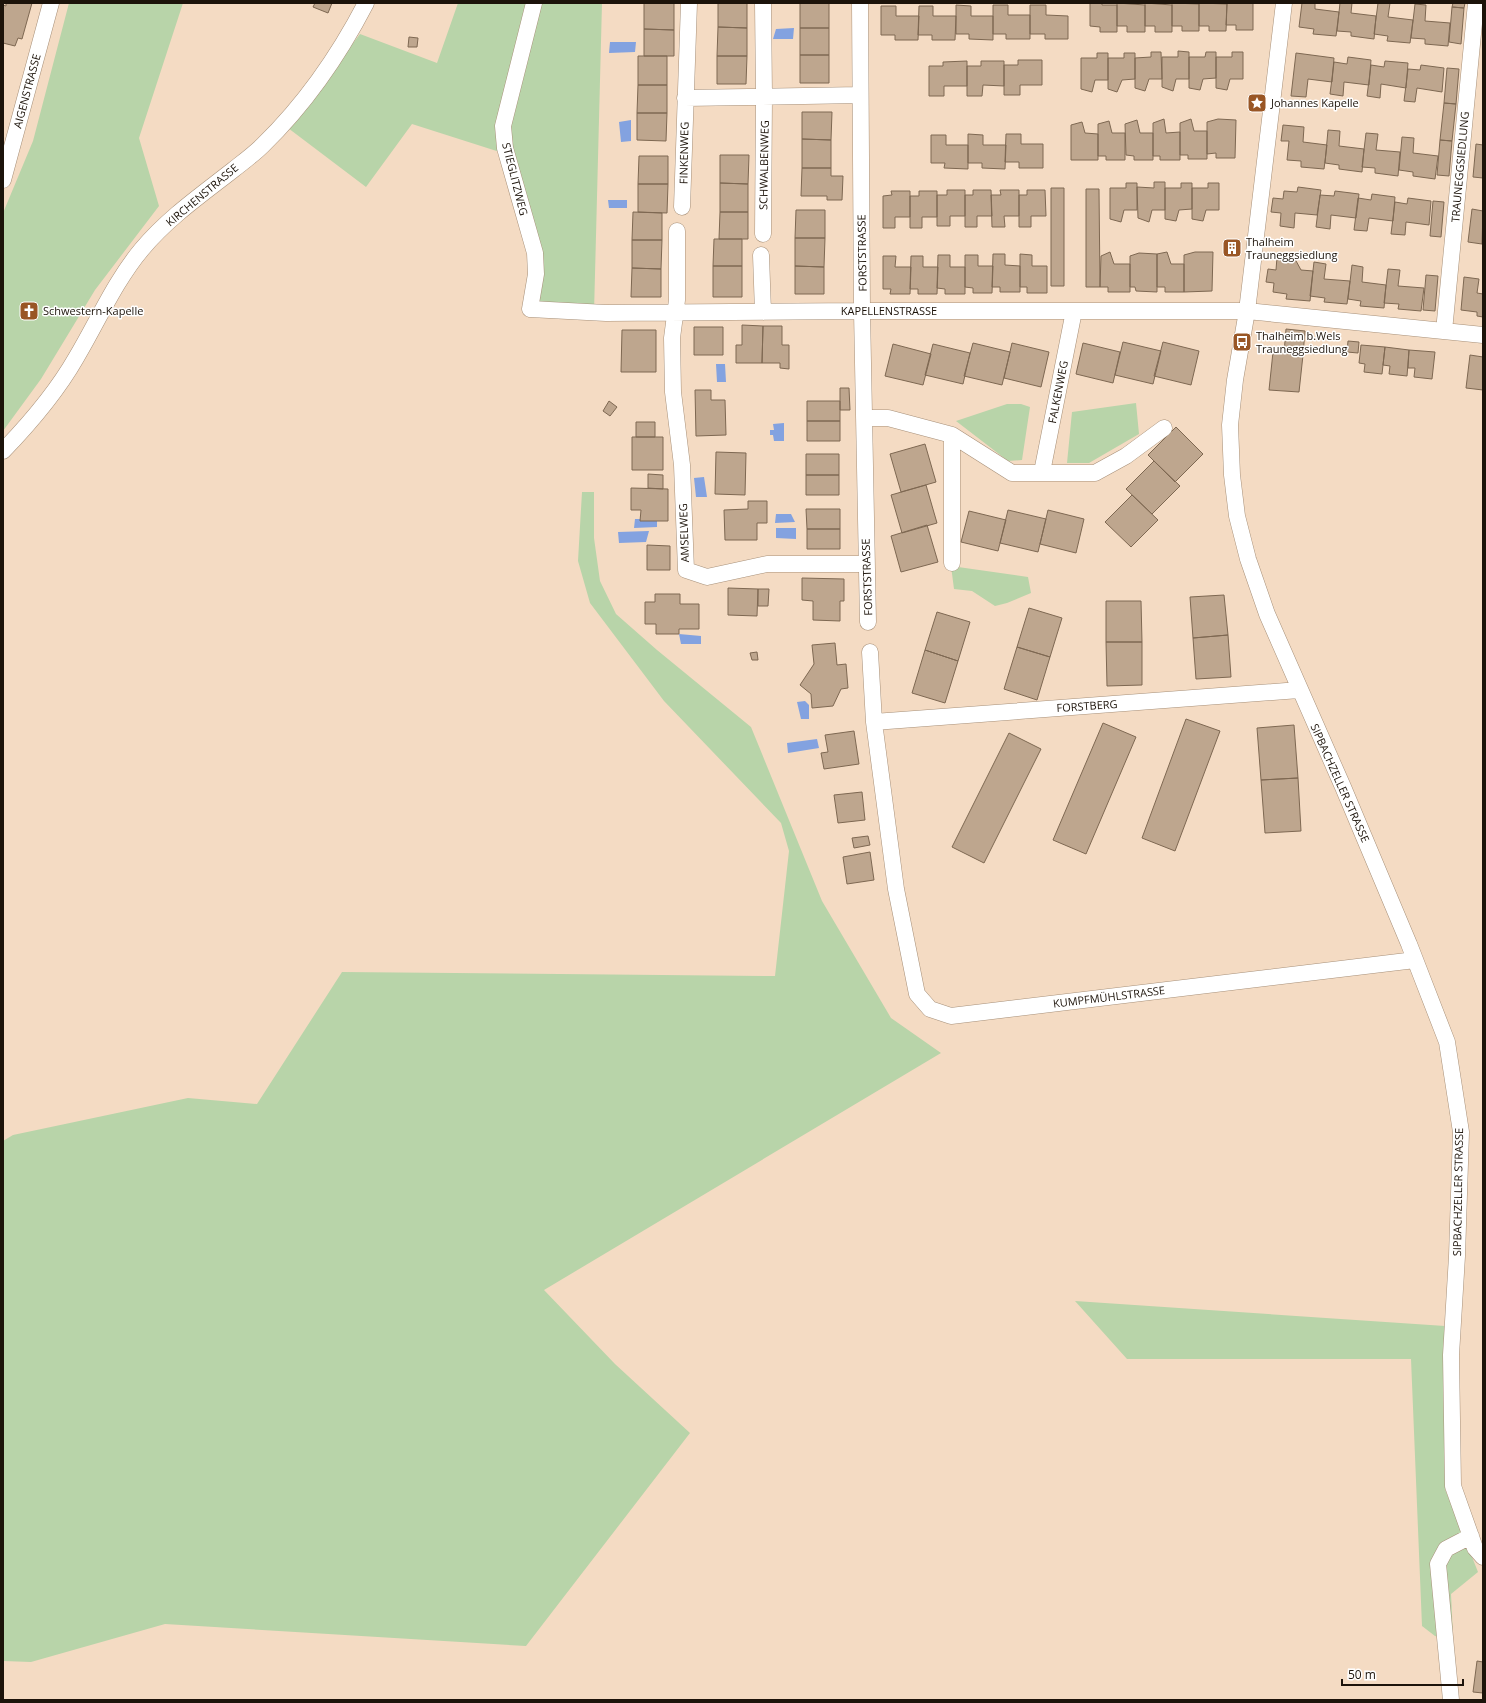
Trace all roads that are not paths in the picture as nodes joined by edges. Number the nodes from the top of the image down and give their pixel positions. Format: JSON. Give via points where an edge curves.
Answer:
{"nodes":[{"id":1,"x":50,"y":3,"type":"edge"},
{"id":2,"x":366,"y":3,"type":"edge"},
{"id":3,"x":534,"y":3,"type":"edge"},
{"id":4,"x":689,"y":3,"type":"edge"},
{"id":5,"x":763,"y":3,"type":"edge"},
{"id":6,"x":860,"y":3,"type":"edge"},
{"id":7,"x":1284,"y":3,"type":"edge"},
{"id":8,"x":1476,"y":3,"type":"edge"},
{"id":9,"x":860,"y":95,"type":"junction"},
{"id":10,"x":764,"y":96,"type":"junction"},
{"id":11,"x":685,"y":98,"type":"junction"},
{"id":12,"x":3,"y":180,"type":"edge"},
{"id":13,"x":682,"y":207,"type":"dead end"},
{"id":14,"x":677,"y":230,"type":"dead end"},
{"id":15,"x":763,"y":234,"type":"dead end"},
{"id":16,"x":761,"y":255,"type":"dead end"},
{"id":17,"x":530,"y":310,"type":"joint"},
{"id":18,"x":862,"y":311,"type":"junction"},
{"id":19,"x":1074,"y":311,"type":"junction"},
{"id":20,"x":1247,"y":311,"type":"junction"},
{"id":21,"x":763,"y":312,"type":"junction"},
{"id":22,"x":675,"y":313,"type":"junction"},
{"id":23,"x":1444,"y":331,"type":"junction"},
{"id":24,"x":1483,"y":335,"type":"edge"},
{"id":25,"x":864,"y":418,"type":"junction"},
{"id":26,"x":1164,"y":428,"type":"dead end"},
{"id":27,"x":952,"y":435,"type":"junction"},
{"id":28,"x":3,"y":451,"type":"edge"},
{"id":29,"x":1042,"y":472,"type":"junction"},
{"id":30,"x":952,"y":563,"type":"dead end"},
{"id":31,"x":866,"y":564,"type":"junction"},
{"id":32,"x":868,"y":622,"type":"dead end"},
{"id":33,"x":870,"y":652,"type":"dead end"},
{"id":34,"x":1299,"y":690,"type":"junction"},
{"id":35,"x":874,"y":722,"type":"junction"},
{"id":36,"x":1415,"y":960,"type":"junction"},
{"id":37,"x":1471,"y":1536,"type":"junction"},
{"id":38,"x":1483,"y":1557,"type":"edge"},
{"id":39,"x":1451,"y":1700,"type":"edge"}],
"edges":[{"from":1,"to":12,"type":"street","name":"AIGENSTRASSE"},
{"from":2,"to":28,"type":"street","name":"KIRCHENSTRASSE","via":[[349,36],[298,108],[263,146],[176,214],[142,250],[109,298],[55,392]]},
{"from":3,"to":17,"type":"street","name":"STIEGLITZWEG","via":[[503,126],[505,148],[535,253],[536,274]]},
{"from":4,"to":11,"type":"street","name":"FINKENWEG"},
{"from":5,"to":10,"type":"street","name":"SCHWALBENWEG"},
{"from":6,"to":9,"type":"street","name":"FORSTSTRASSE"},
{"from":7,"to":20,"type":"street","name":"SIPBACHZELLER STRASSE"},
{"from":8,"to":23,"type":"street","name":"TRAUNEGGSIEDLUNG"},
{"from":9,"to":10,"type":"street"},
{"from":9,"to":18,"type":"street","name":"FORSTSTRASSE"},
{"from":10,"to":11,"type":"street"},
{"from":10,"to":15,"type":"street","name":"SCHWALBENWEG"},
{"from":11,"to":13,"type":"street","name":"FINKENWEG"},
{"from":14,"to":22,"type":"street"},
{"from":16,"to":21,"type":"street"},
{"from":17,"to":22,"type":"street","name":"KAPELLENSTRASSE"},
{"from":18,"to":19,"type":"street","name":"KAPELLENSTRASSE"},
{"from":18,"to":21,"type":"street","name":"KAPELLENSTRASSE"},
{"from":18,"to":25,"type":"street","name":"FORSTSTRASSE"},
{"from":19,"to":20,"type":"street","name":"KAPELLENSTRASSE"},
{"from":19,"to":29,"type":"street","name":"FALKENWEG"},
{"from":20,"to":23,"type":"street"},
{"from":20,"to":34,"type":"street","name":"SIPBACHZELLER STRASSE","via":[[1230,425],[1237,516],[1248,559],[1265,607]]},
{"from":21,"to":22,"type":"street","name":"KAPELLENSTRASSE"},
{"from":22,"to":31,"type":"street","name":"AMSELWEG","via":[[672,338],[673,392],[682,465],[686,570],[707,577],[767,564]]},
{"from":23,"to":24,"type":"street"},
{"from":25,"to":27,"type":"street","via":[[888,418]]},
{"from":25,"to":31,"type":"street","name":"FORSTSTRASSE"},
{"from":26,"to":29,"type":"street","via":[[1126,456],[1095,473]]},
{"from":27,"to":29,"type":"street","via":[[1012,473]]},
{"from":27,"to":30,"type":"street"},
{"from":31,"to":32,"type":"street","name":"FORSTSTRASSE"},
{"from":33,"to":35,"type":"street"},
{"from":34,"to":35,"type":"street","name":"FORSTBERG"},
{"from":34,"to":36,"type":"street","name":"SIPBACHZELLER STRASSE","via":[[1343,787]]},
{"from":35,"to":36,"type":"street","name":"KUMPFMÜHLSTRASSE","via":[[896,890],[917,994],[930,1010],[951,1016]]},
{"from":36,"to":37,"type":"street","name":"SIPBACHZELLER STRASSE","via":[[1448,1042],[1461,1132],[1451,1355],[1453,1486]]},
{"from":37,"to":38,"type":"street","name":"SIPBACHZELLER STRASSE","via":[[1475,1548]]},
{"from":37,"to":39,"type":"street","via":[[1446,1549],[1438,1564]]}]}
